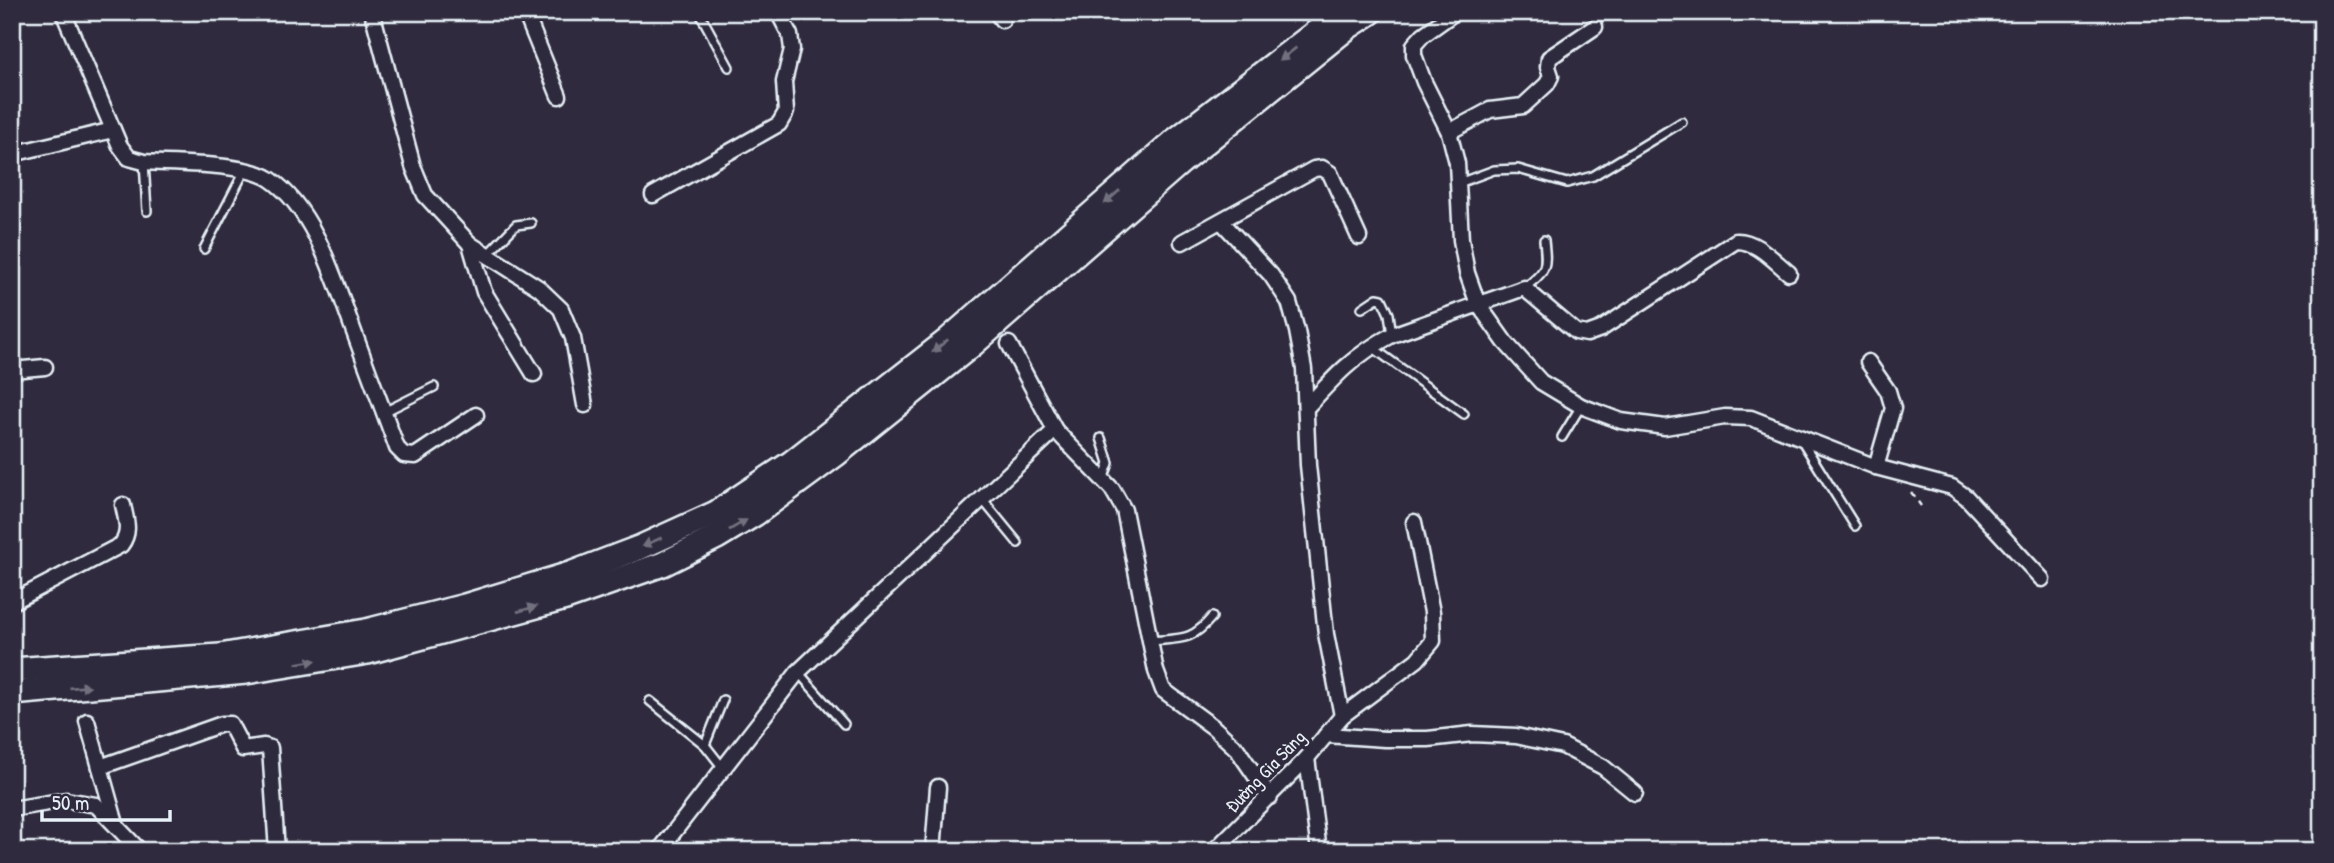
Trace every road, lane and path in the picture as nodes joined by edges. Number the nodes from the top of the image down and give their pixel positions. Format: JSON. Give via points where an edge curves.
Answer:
{"nodes":[{"id":1,"x":64,"y":12,"type":"edge"},
{"id":2,"x":372,"y":12,"type":"edge"},
{"id":3,"x":525,"y":12,"type":"edge"},
{"id":4,"x":699,"y":12,"type":"edge"},
{"id":5,"x":778,"y":12,"type":"edge"},
{"id":6,"x":1342,"y":12,"type":"edge"},
{"id":7,"x":1371,"y":12,"type":"edge"},
{"id":8,"x":1455,"y":12,"type":"edge"},
{"id":9,"x":1595,"y":27,"type":"dead end"},
{"id":10,"x":729,"y":67,"type":"dead end"},
{"id":11,"x":559,"y":96,"type":"dead end"},
{"id":12,"x":1682,"y":122,"type":"dead end"},
{"id":13,"x":113,"y":130,"type":"junction"},
{"id":14,"x":1449,"y":132,"type":"junction"},
{"id":15,"x":12,"y":154,"type":"edge"},
{"id":16,"x":144,"y":162,"type":"junction"},
{"id":17,"x":246,"y":170,"type":"junction"},
{"id":18,"x":1459,"y":183,"type":"junction"},
{"id":19,"x":653,"y":195,"type":"dead end"},
{"id":20,"x":148,"y":211,"type":"dead end"},
{"id":21,"x":1221,"y":222,"type":"junction"},
{"id":22,"x":531,"y":223,"type":"dead end"},
{"id":23,"x":1359,"y":237,"type":"dead end"},
{"id":24,"x":1544,"y":240,"type":"dead end"},
{"id":25,"x":1182,"y":242,"type":"dead end"},
{"id":26,"x":470,"y":244,"type":"junction"},
{"id":27,"x":204,"y":249,"type":"dead end"},
{"id":28,"x":487,"y":255,"type":"junction"},
{"id":29,"x":1789,"y":274,"type":"dead end"},
{"id":30,"x":1524,"y":288,"type":"junction"},
{"id":31,"x":1478,"y":304,"type":"junction"},
{"id":32,"x":1362,"y":308,"type":"dead end"},
{"id":33,"x":1392,"y":335,"type":"junction"},
{"id":34,"x":1009,"y":344,"type":"dead end"},
{"id":35,"x":1371,"y":346,"type":"junction"},
{"id":36,"x":1868,"y":362,"type":"dead end"},
{"id":37,"x":46,"y":367,"type":"dead end"},
{"id":38,"x":12,"y":370,"type":"edge"},
{"id":39,"x":534,"y":374,"type":"dead end"},
{"id":40,"x":433,"y":387,"type":"dead end"},
{"id":41,"x":585,"y":405,"type":"dead end"},
{"id":42,"x":1581,"y":406,"type":"junction"},
{"id":43,"x":1306,"y":408,"type":"junction"},
{"id":44,"x":384,"y":412,"type":"junction"},
{"id":45,"x":1464,"y":414,"type":"dead end"},
{"id":46,"x":476,"y":415,"type":"dead end"},
{"id":47,"x":1055,"y":430,"type":"junction"},
{"id":48,"x":1562,"y":437,"type":"dead end"},
{"id":49,"x":1800,"y":437,"type":"junction"},
{"id":50,"x":1101,"y":438,"type":"dead end"},
{"id":51,"x":1876,"y":467,"type":"junction"},
{"id":52,"x":1103,"y":480,"type":"junction"},
{"id":53,"x":982,"y":498,"type":"junction"},
{"id":54,"x":123,"y":505,"type":"dead end"},
{"id":55,"x":1414,"y":522,"type":"dead end"},
{"id":56,"x":1855,"y":526,"type":"dead end"},
{"id":57,"x":1018,"y":543,"type":"dead end"},
{"id":58,"x":2042,"y":579,"type":"dead end"},
{"id":59,"x":12,"y":602,"type":"edge"},
{"id":60,"x":1212,"y":617,"type":"dead end"},
{"id":61,"x":1150,"y":641,"type":"junction"},
{"id":62,"x":12,"y":670,"type":"edge"},
{"id":63,"x":798,"y":672,"type":"junction"},
{"id":64,"x":12,"y":693,"type":"edge"},
{"id":65,"x":723,"y":700,"type":"dead end"},
{"id":66,"x":650,"y":701,"type":"dead end"},
{"id":67,"x":1342,"y":716,"type":"junction"},
{"id":68,"x":87,"y":721,"type":"dead end"},
{"id":69,"x":844,"y":724,"type":"dead end"},
{"id":70,"x":1326,"y":735,"type":"junction"},
{"id":71,"x":705,"y":745,"type":"junction"},
{"id":72,"x":1307,"y":758,"type":"junction"},
{"id":73,"x":100,"y":768,"type":"junction"},
{"id":74,"x":723,"y":768,"type":"junction"},
{"id":75,"x":938,"y":787,"type":"dead end"},
{"id":76,"x":1635,"y":793,"type":"dead end"},
{"id":77,"x":1269,"y":797,"type":"junction"},
{"id":78,"x":12,"y":809,"type":"edge"},
{"id":79,"x":116,"y":824,"type":"junction"},
{"id":80,"x":660,"y":850,"type":"edge"},
{"id":81,"x":140,"y":851,"type":"edge"},
{"id":82,"x":277,"y":851,"type":"edge"},
{"id":83,"x":933,"y":851,"type":"edge"},
{"id":84,"x":1214,"y":851,"type":"edge"},
{"id":85,"x":1319,"y":851,"type":"edge"}],
"edges":[{"from":1,"to":13,"type":"street"},
{"from":2,"to":26,"type":"street","via":[[425,195]]},
{"from":3,"to":11,"type":"street"},
{"from":4,"to":10,"type":"lane"},
{"from":5,"to":19,"type":"street","via":[[792,48],[784,82],[786,112],[779,124]]},
{"from":6,"to":62,"type":"highway","one_way":true,"via":[[1177,139],[938,347],[792,463],[716,513],[570,574],[366,631],[220,656]]},
{"from":64,"to":7,"type":"highway","one_way":true,"via":[[233,673],[368,652],[566,598],[685,553],[755,514],[835,455],[973,344],[1181,162]]},
{"from":8,"to":14,"type":"street","via":[[1414,46],[1424,82]]},
{"from":9,"to":14,"type":"street","via":[[1549,58],[1547,84],[1523,106],[1490,110]]},
{"from":12,"to":18,"type":"lane","via":[[1593,176],[1567,183],[1518,169],[1494,170]]},
{"from":13,"to":15,"type":"street"},
{"from":13,"to":16,"type":"street","via":[[129,158]]},
{"from":14,"to":18,"type":"street"},
{"from":16,"to":17,"type":"street"},
{"from":16,"to":20,"type":"lane"},
{"from":17,"to":27,"type":"lane"},
{"from":17,"to":44,"type":"street","via":[[270,179],[294,200],[310,227]]},
{"from":18,"to":31,"type":"street","via":[[1461,240]]},
{"from":21,"to":23,"type":"street","via":[[1322,168],[1330,173]]},
{"from":21,"to":25,"type":"street"},
{"from":21,"to":43,"type":"street","via":[[1271,275],[1289,302],[1304,369]]},
{"from":22,"to":28,"type":"lane","via":[[516,225]]},
{"from":24,"to":30,"type":"lane","via":[[1546,268]]},
{"from":26,"to":28,"type":"street"},
{"from":26,"to":39,"type":"street","via":[[484,292]]},
{"from":28,"to":41,"type":"street","via":[[539,288],[561,309],[573,338]]},
{"from":29,"to":30,"type":"street","via":[[1756,247],[1736,242],[1587,334],[1576,332]]},
{"from":30,"to":31,"type":"street"},
{"from":31,"to":33,"type":"street"},
{"from":31,"to":42,"type":"street","via":[[1541,382]]},
{"from":32,"to":33,"type":"lane","via":[[1382,299]]},
{"from":33,"to":35,"type":"street"},
{"from":34,"to":47,"type":"street"},
{"from":35,"to":43,"type":"street","via":[[1339,371]]},
{"from":35,"to":45,"type":"lane"},
{"from":36,"to":51,"type":"street","via":[[1888,391],[1893,408]]},
{"from":37,"to":38,"type":"street"},
{"from":40,"to":44,"type":"lane"},
{"from":42,"to":48,"type":"lane"},
{"from":42,"to":49,"type":"street","via":[[1621,421],[1664,427],[1725,417],[1751,418]]},
{"from":43,"to":67,"type":"street","via":[[1320,588]]},
{"from":44,"to":46,"type":"street","via":[[397,448],[404,455],[415,456]]},
{"from":47,"to":52,"type":"street"},
{"from":47,"to":53,"type":"street"},
{"from":49,"to":51,"type":"street"},
{"from":49,"to":56,"type":"lane"},
{"from":50,"to":52,"type":"lane","via":[[1109,463]]},
{"from":51,"to":58,"type":"street","via":[[1952,487]]},
{"from":52,"to":61,"type":"street","via":[[1124,510]]},
{"from":53,"to":57,"type":"lane"},
{"from":53,"to":63,"type":"street"},
{"from":54,"to":59,"type":"street","via":[[128,529],[121,545]]},
{"from":55,"to":67,"type":"street","name":"Đường Gia Sàng","via":[[1432,612],[1433,641],[1417,660]]},
{"from":60,"to":61,"type":"lane","via":[[1199,632],[1187,637]]},
{"from":61,"to":77,"type":"street","via":[[1163,690],[1237,749]]},
{"from":63,"to":69,"type":"lane"},
{"from":63,"to":74,"type":"street"},
{"from":65,"to":71,"type":"lane"},
{"from":66,"to":71,"type":"lane"},
{"from":67,"to":70,"type":"street","name":"Đường Gia Sàng"},
{"from":68,"to":73,"type":"street"},
{"from":70,"to":72,"type":"street","name":"Đường Gia Sàng"},
{"from":70,"to":76,"type":"street","via":[[1385,739],[1516,736],[1563,746],[1603,767]]},
{"from":71,"to":74,"type":"lane"},
{"from":72,"to":77,"type":"street","name":"Đường Gia Sàng"},
{"from":72,"to":85,"type":"street"},
{"from":73,"to":79,"type":"street"},
{"from":73,"to":82,"type":"street","via":[[230,724],[243,749],[270,748]]},
{"from":74,"to":80,"type":"street"},
{"from":75,"to":83,"type":"street"},
{"from":77,"to":84,"type":"street","name":"Đường Gia Sàng"},
{"from":78,"to":79,"type":"street","via":[[66,800],[96,805]]},
{"from":79,"to":81,"type":"street"}]}
